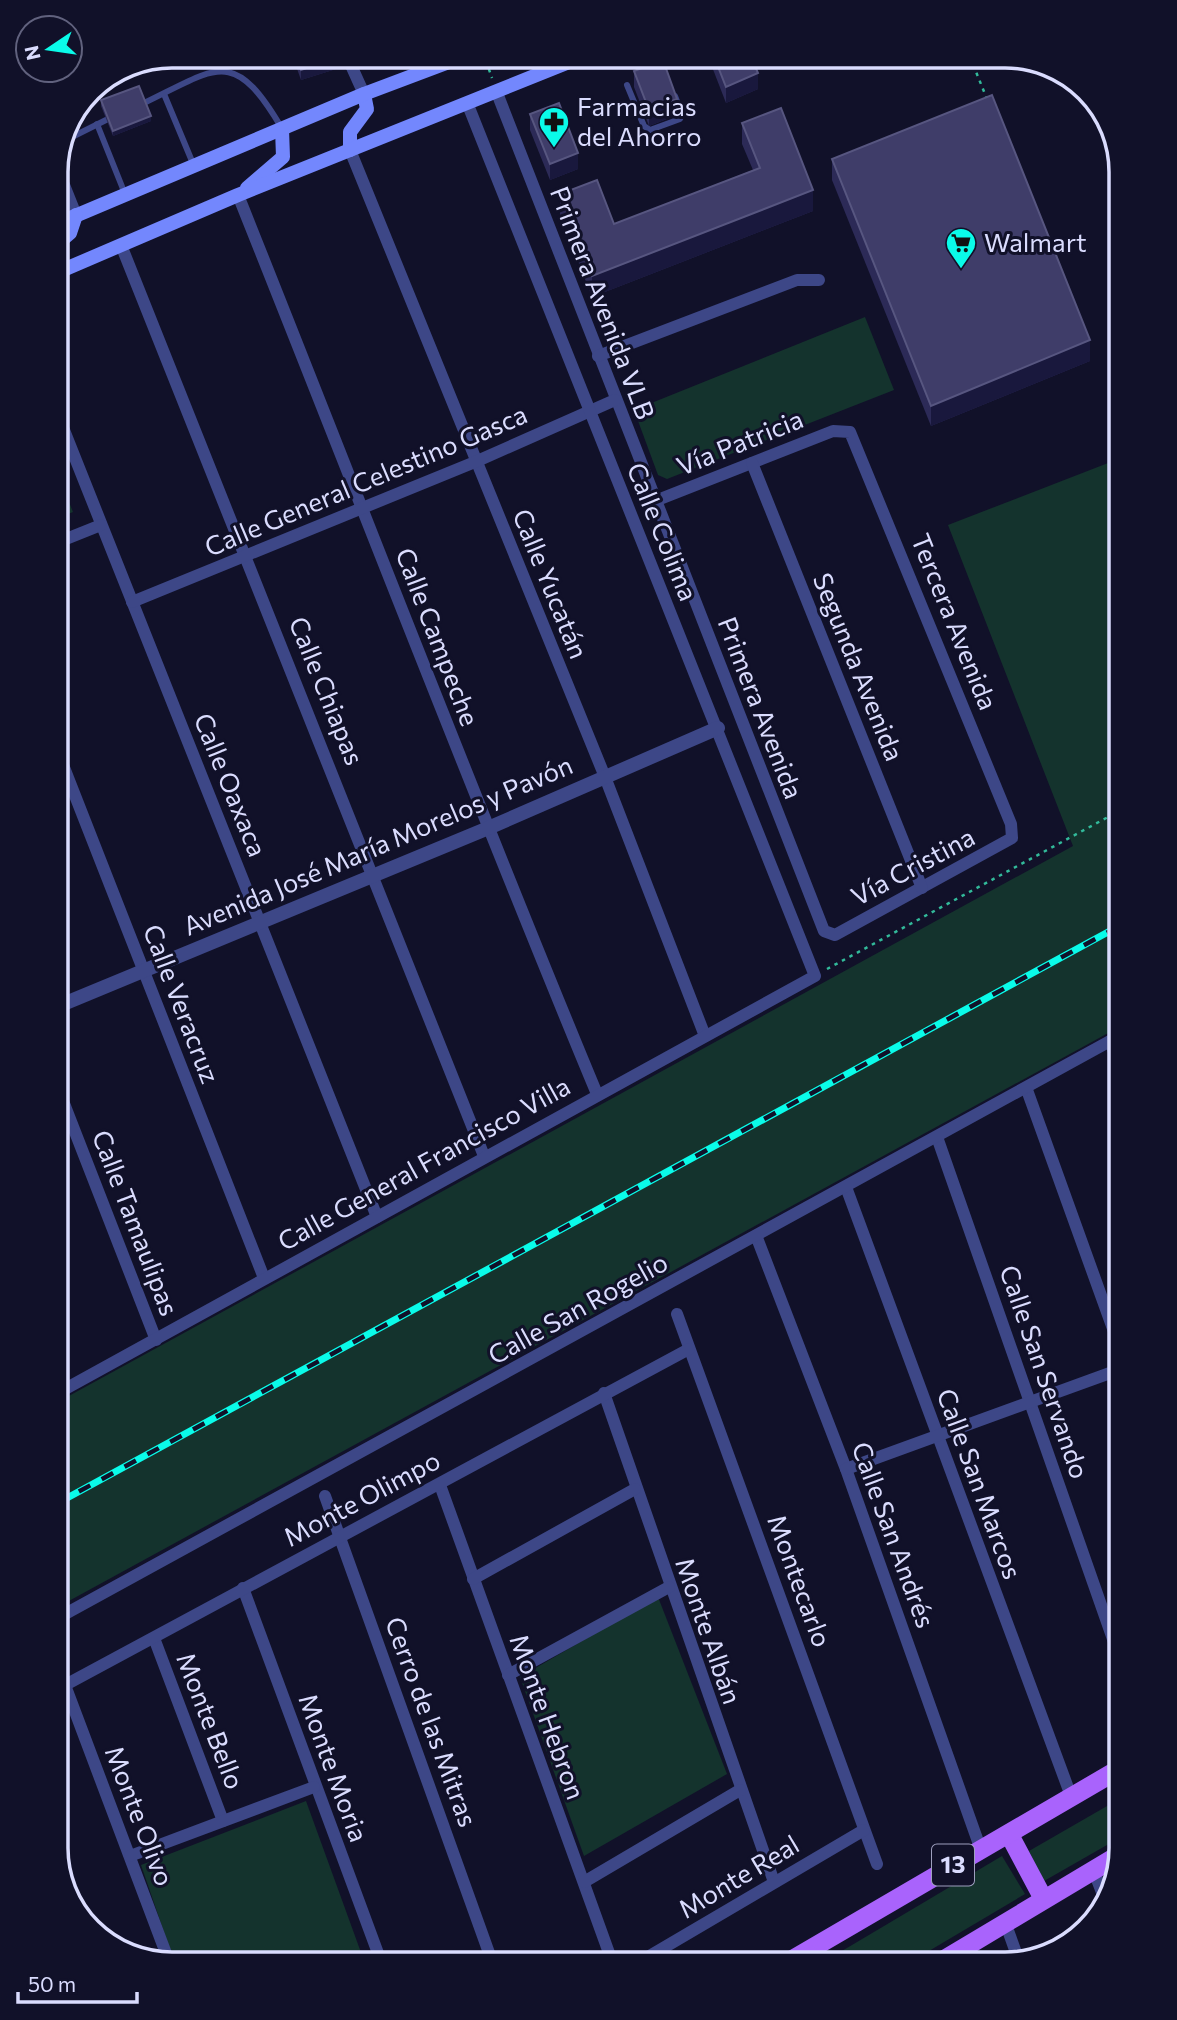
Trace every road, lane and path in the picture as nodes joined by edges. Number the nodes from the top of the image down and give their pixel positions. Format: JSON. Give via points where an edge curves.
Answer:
{"nodes":[{"id":1,"x":352,"y":68,"type":"edge"},
{"id":2,"x":433,"y":68,"type":"edge"},
{"id":3,"x":557,"y":68,"type":"edge"},
{"id":4,"x":974,"y":68,"type":"edge"},
{"id":5,"x":627,"y":85,"type":"dead end"},
{"id":6,"x":673,"y":91,"type":"edge"},
{"id":7,"x":497,"y":93,"type":"junction"},
{"id":8,"x":164,"y":94,"type":"junction"},
{"id":9,"x":364,"y":94,"type":"junction"},
{"id":10,"x":987,"y":101,"type":"edge"},
{"id":11,"x":144,"y":103,"type":"edge"},
{"id":12,"x":468,"y":105,"type":"junction"},
{"id":13,"x":106,"y":120,"type":"edge"},
{"id":14,"x":97,"y":124,"type":"junction"},
{"id":15,"x":282,"y":129,"type":"junction"},
{"id":16,"x":76,"y":135,"type":"edge"},
{"id":17,"x":351,"y":150,"type":"junction"},
{"id":18,"x":194,"y":166,"type":"junction"},
{"id":19,"x":68,"y":194,"type":"edge"},
{"id":20,"x":125,"y":194,"type":"junction"},
{"id":21,"x":238,"y":195,"type":"junction"},
{"id":22,"x":76,"y":215,"type":"junction"},
{"id":23,"x":68,"y":218,"type":"edge"},
{"id":24,"x":68,"y":235,"type":"edge"},
{"id":25,"x":121,"y":245,"type":"junction"},
{"id":26,"x":68,"y":268,"type":"edge"},
{"id":27,"x":819,"y":280,"type":"dead end"},
{"id":28,"x":598,"y":356,"type":"junction"},
{"id":29,"x":615,"y":400,"type":"junction"},
{"id":30,"x":589,"y":411,"type":"junction"},
{"id":31,"x":843,"y":429,"type":"joint"},
{"id":32,"x":68,"y":441,"type":"edge"},
{"id":33,"x":635,"y":451,"type":"joint"},
{"id":34,"x":475,"y":462,"type":"junction"},
{"id":35,"x":752,"y":463,"type":"junction"},
{"id":36,"x":655,"y":501,"type":"junction"},
{"id":37,"x":364,"y":509,"type":"junction"},
{"id":38,"x":101,"y":525,"type":"junction"},
{"id":39,"x":68,"y":538,"type":"edge"},
{"id":40,"x":247,"y":556,"type":"junction"},
{"id":41,"x":132,"y":602,"type":"junction"},
{"id":42,"x":718,"y":728,"type":"junction"},
{"id":43,"x":605,"y":777,"type":"junction"},
{"id":44,"x":68,"y":778,"type":"edge"},
{"id":45,"x":1109,"y":817,"type":"edge"},
{"id":46,"x":486,"y":829,"type":"junction"},
{"id":47,"x":1012,"y":838,"type":"joint"},
{"id":48,"x":374,"y":874,"type":"junction"},
{"id":49,"x":922,"y":888,"type":"junction"},
{"id":50,"x":261,"y":923,"type":"junction"},
{"id":51,"x":835,"y":935,"type":"joint"},
{"id":52,"x":144,"y":972,"type":"junction"},
{"id":53,"x":815,"y":976,"type":"junction"},
{"id":54,"x":68,"y":1002,"type":"edge"},
{"id":55,"x":705,"y":1036,"type":"junction"},
{"id":56,"x":1109,"y":1042,"type":"edge"},
{"id":57,"x":1027,"y":1090,"type":"junction"},
{"id":58,"x":597,"y":1094,"type":"junction"},
{"id":59,"x":68,"y":1114,"type":"edge"},
{"id":60,"x":937,"y":1137,"type":"junction"},
{"id":61,"x":484,"y":1156,"type":"junction"},
{"id":62,"x":846,"y":1188,"type":"junction"},
{"id":63,"x":377,"y":1217,"type":"junction"},
{"id":64,"x":757,"y":1238,"type":"junction"},
{"id":65,"x":264,"y":1278,"type":"junction"},
{"id":66,"x":677,"y":1314,"type":"dead end"},
{"id":67,"x":1109,"y":1318,"type":"edge"},
{"id":68,"x":156,"y":1339,"type":"junction"},
{"id":69,"x":689,"y":1349,"type":"junction"},
{"id":70,"x":1109,"y":1373,"type":"edge"},
{"id":71,"x":68,"y":1387,"type":"edge"},
{"id":72,"x":604,"y":1392,"type":"junction"},
{"id":73,"x":1030,"y":1402,"type":"junction"},
{"id":74,"x":936,"y":1438,"type":"junction"},
{"id":75,"x":846,"y":1469,"type":"junction"},
{"id":76,"x":440,"y":1485,"type":"junction"},
{"id":77,"x":635,"y":1489,"type":"junction"},
{"id":78,"x":325,"y":1496,"type":"dead end"},
{"id":79,"x":340,"y":1536,"type":"junction"},
{"id":80,"x":472,"y":1579,"type":"junction"},
{"id":81,"x":669,"y":1587,"type":"junction"},
{"id":82,"x":243,"y":1588,"type":"junction"},
{"id":83,"x":68,"y":1612,"type":"edge"},
{"id":84,"x":1109,"y":1627,"type":"edge"},
{"id":85,"x":154,"y":1638,"type":"junction"},
{"id":86,"x":508,"y":1675,"type":"junction"},
{"id":87,"x":68,"y":1684,"type":"edge"},
{"id":88,"x":68,"y":1707,"type":"edge"},
{"id":89,"x":1109,"y":1775,"type":"edge"},
{"id":90,"x":314,"y":1787,"type":"junction"},
{"id":91,"x":740,"y":1790,"type":"junction"},
{"id":92,"x":1071,"y":1796,"type":"junction"},
{"id":93,"x":223,"y":1821,"type":"junction"},
{"id":94,"x":864,"y":1830,"type":"junction"},
{"id":95,"x":1009,"y":1833,"type":"junction"},
{"id":96,"x":981,"y":1850,"type":"junction"},
{"id":97,"x":131,"y":1856,"type":"junction"},
{"id":98,"x":1108,"y":1861,"type":"edge"},
{"id":99,"x":877,"y":1864,"type":"dead end"},
{"id":100,"x":1093,"y":1869,"type":"junction"},
{"id":101,"x":584,"y":1882,"type":"junction"},
{"id":102,"x":774,"y":1882,"type":"junction"},
{"id":103,"x":1101,"y":1889,"type":"edge"},
{"id":104,"x":1044,"y":1898,"type":"junction"},
{"id":105,"x":1005,"y":1922,"type":"junction"},
{"id":106,"x":1015,"y":1951,"type":"edge"},
{"id":107,"x":166,"y":1952,"type":"edge"},
{"id":108,"x":377,"y":1952,"type":"edge"},
{"id":109,"x":489,"y":1952,"type":"edge"},
{"id":110,"x":609,"y":1952,"type":"edge"},
{"id":111,"x":656,"y":1952,"type":"edge"},
{"id":112,"x":806,"y":1952,"type":"edge"},
{"id":113,"x":956,"y":1952,"type":"edge"}],
"edges":[{"from":1,"to":9,"type":"street"},
{"from":2,"to":9,"type":"main road"},
{"from":3,"to":7,"type":"main road"},
{"from":4,"to":10,"type":"path"},
{"from":5,"to":6,"type":"lane","via":[[644,126],[650,130],[681,118]]},
{"from":7,"to":12,"type":"main road"},
{"from":7,"to":28,"type":"street","name":"Primera Avenida VLB"},
{"from":8,"to":11,"type":"lane"},
{"from":8,"to":15,"type":"lane","via":[[211,72],[230,72],[253,83]]},
{"from":8,"to":18,"type":"lane"},
{"from":9,"to":15,"type":"main road"},
{"from":9,"to":17,"type":"main road","via":[[367,108],[350,132]]},
{"from":12,"to":17,"type":"main road"},
{"from":12,"to":30,"type":"street","name":"Calle Colima"},
{"from":13,"to":14,"type":"lane"},
{"from":14,"to":16,"type":"lane"},
{"from":14,"to":20,"type":"lane"},
{"from":15,"to":18,"type":"main road"},
{"from":15,"to":21,"type":"main road","via":[[283,157]]},
{"from":17,"to":21,"type":"main road"},
{"from":17,"to":34,"type":"street","name":"Calle Yucatán"},
{"from":18,"to":20,"type":"main road"},
{"from":19,"to":22,"type":"street"},
{"from":20,"to":22,"type":"main road"},
{"from":21,"to":25,"type":"main road"},
{"from":21,"to":37,"type":"street","name":"Calle Campeche"},
{"from":22,"to":23,"type":"main road"},
{"from":22,"to":24,"type":"main road"},
{"from":25,"to":26,"type":"main road"},
{"from":25,"to":40,"type":"street","name":"Calle Chiapas"},
{"from":27,"to":28,"type":"street","via":[[797,280]]},
{"from":28,"to":29,"type":"street","name":"Primera Avenida VLB"},
{"from":29,"to":30,"type":"street","name":"Calle General Celestino Gasca"},
{"from":29,"to":33,"type":"street","name":"Primera Avenida VLB"},
{"from":30,"to":34,"type":"street","name":"Calle General Celestino Gasca"},
{"from":30,"to":42,"type":"street","name":"Calle Colima"},
{"from":31,"to":35,"type":"street","name":"Vía Patricia"},
{"from":31,"to":47,"type":"street","name":"Tercera Avenida","via":[[859,447],[1011,824]]},
{"from":32,"to":38,"type":"street","name":"Calle Oaxaca"},
{"from":33,"to":36,"type":"street","name":"Primera Avenida"},
{"from":34,"to":37,"type":"street","name":"Calle General Celestino Gasca"},
{"from":34,"to":43,"type":"street","name":"Calle Yucatán"},
{"from":35,"to":36,"type":"street","name":"Vía Patricia"},
{"from":35,"to":49,"type":"street","name":"Segunda Avenida"},
{"from":36,"to":51,"type":"street","name":"Primera Avenida","via":[[822,929]]},
{"from":37,"to":40,"type":"street","name":"Calle General Celestino Gasca"},
{"from":37,"to":46,"type":"street","name":"Calle Campeche"},
{"from":38,"to":39,"type":"street"},
{"from":38,"to":41,"type":"street","name":"Calle Oaxaca"},
{"from":40,"to":41,"type":"street","name":"Calle General Celestino Gasca"},
{"from":40,"to":48,"type":"street","name":"Calle Chiapas"},
{"from":41,"to":50,"type":"street","name":"Calle Oaxaca"},
{"from":42,"to":43,"type":"street","name":"Avenida José María Morelos y Pavón"},
{"from":42,"to":53,"type":"street","name":"Calle Colima"},
{"from":43,"to":46,"type":"street","name":"Avenida José María Morelos y Pavón"},
{"from":43,"to":55,"type":"street","name":"Calle Yucatán"},
{"from":44,"to":52,"type":"street","name":"Calle Veracruz"},
{"from":45,"to":53,"type":"path"},
{"from":46,"to":48,"type":"street","name":"Avenida José María Morelos y Pavón"},
{"from":46,"to":58,"type":"street","name":"Calle Campeche"},
{"from":47,"to":49,"type":"street","name":"Vía Cristina"},
{"from":48,"to":50,"type":"street","name":"Avenida José María Morelos y Pavón"},
{"from":48,"to":61,"type":"street","name":"Calle Chiapas"},
{"from":49,"to":51,"type":"street","name":"Vía Cristina"},
{"from":50,"to":52,"type":"street","name":"Avenida José María Morelos y Pavón"},
{"from":50,"to":63,"type":"street","name":"Calle Oaxaca"},
{"from":52,"to":54,"type":"street","name":"Avenida José María Morelos y Pavón"},
{"from":52,"to":65,"type":"street","name":"Calle Veracruz"},
{"from":53,"to":55,"type":"street","name":"Calle General Francisco Villa"},
{"from":55,"to":58,"type":"street","name":"Calle General Francisco Villa"},
{"from":56,"to":57,"type":"street","name":"Calle San Rogelio"},
{"from":57,"to":60,"type":"street","name":"Calle San Rogelio"},
{"from":57,"to":67,"type":"street"},
{"from":58,"to":61,"type":"street","name":"Calle General Francisco Villa"},
{"from":59,"to":68,"type":"street","name":"Calle Tamaulipas"},
{"from":60,"to":62,"type":"street","name":"Calle San Rogelio"},
{"from":60,"to":73,"type":"street","name":"Calle San Servando"},
{"from":61,"to":63,"type":"street","name":"Calle General Francisco Villa"},
{"from":62,"to":64,"type":"street","name":"Calle San Rogelio"},
{"from":62,"to":74,"type":"street","name":"Calle San Marcos"},
{"from":63,"to":65,"type":"street","name":"Calle General Francisco Villa"},
{"from":64,"to":75,"type":"street","name":"Calle San Andrés"},
{"from":64,"to":83,"type":"street","name":"Calle San Rogelio"},
{"from":65,"to":68,"type":"street","name":"Calle General Francisco Villa"},
{"from":66,"to":69,"type":"street","name":"Montecarlo"},
{"from":68,"to":71,"type":"street","name":"Calle General Francisco Villa"},
{"from":69,"to":72,"type":"street","name":"Monte Olimpo"},
{"from":69,"to":94,"type":"street","name":"Montecarlo"},
{"from":70,"to":73,"type":"street"},
{"from":72,"to":76,"type":"street","name":"Monte Olimpo"},
{"from":72,"to":77,"type":"street","name":"Monte Albán"},
{"from":73,"to":74,"type":"street"},
{"from":73,"to":84,"type":"street","name":"Calle San Servando"},
{"from":74,"to":75,"type":"street"},
{"from":74,"to":92,"type":"street","name":"Calle San Marcos"},
{"from":75,"to":96,"type":"street","name":"Calle San Andrés"},
{"from":76,"to":79,"type":"street","name":"Monte Olimpo"},
{"from":76,"to":80,"type":"street","name":"Monte Hebron"},
{"from":77,"to":80,"type":"street"},
{"from":77,"to":81,"type":"street","name":"Monte Albán"},
{"from":78,"to":79,"type":"street","name":"Cerro de las Mitras"},
{"from":79,"to":82,"type":"street","name":"Monte Olimpo"},
{"from":79,"to":109,"type":"street","name":"Cerro de las Mitras"},
{"from":80,"to":86,"type":"street","name":"Monte Hebron"},
{"from":81,"to":86,"type":"street"},
{"from":81,"to":91,"type":"street","name":"Monte Albán"},
{"from":82,"to":85,"type":"street","name":"Monte Olimpo"},
{"from":82,"to":90,"type":"street","name":"Monte Moria"},
{"from":85,"to":87,"type":"street","name":"Monte Olimpo"},
{"from":85,"to":93,"type":"street","name":"Monte Bello"},
{"from":86,"to":101,"type":"street","name":"Monte Hebron"},
{"from":88,"to":97,"type":"street","name":"Monte Olivo"},
{"from":89,"to":92,"type":"main road","number":"13"},
{"from":90,"to":93,"type":"street"},
{"from":90,"to":108,"type":"street","name":"Monte Moria"},
{"from":91,"to":101,"type":"street"},
{"from":91,"to":102,"type":"street","name":"Monte Albán"},
{"from":92,"to":95,"type":"main road","number":"13"},
{"from":93,"to":97,"type":"street"},
{"from":94,"to":99,"type":"street","name":"Montecarlo"},
{"from":94,"to":102,"type":"street","name":"Monte Real"},
{"from":95,"to":96,"type":"main road","number":"13"},
{"from":95,"to":104,"type":"main road"},
{"from":96,"to":112,"type":"main road","number":"13"},
{"from":97,"to":107,"type":"street","name":"Monte Olivo"},
{"from":98,"to":100,"type":"main road"},
{"from":100,"to":103,"type":"street"},
{"from":100,"to":104,"type":"main road"},
{"from":101,"to":110,"type":"street","name":"Monte Hebron"},
{"from":102,"to":111,"type":"street","name":"Monte Real"},
{"from":104,"to":105,"type":"main road"},
{"from":105,"to":106,"type":"street"},
{"from":105,"to":113,"type":"main road"}]}
